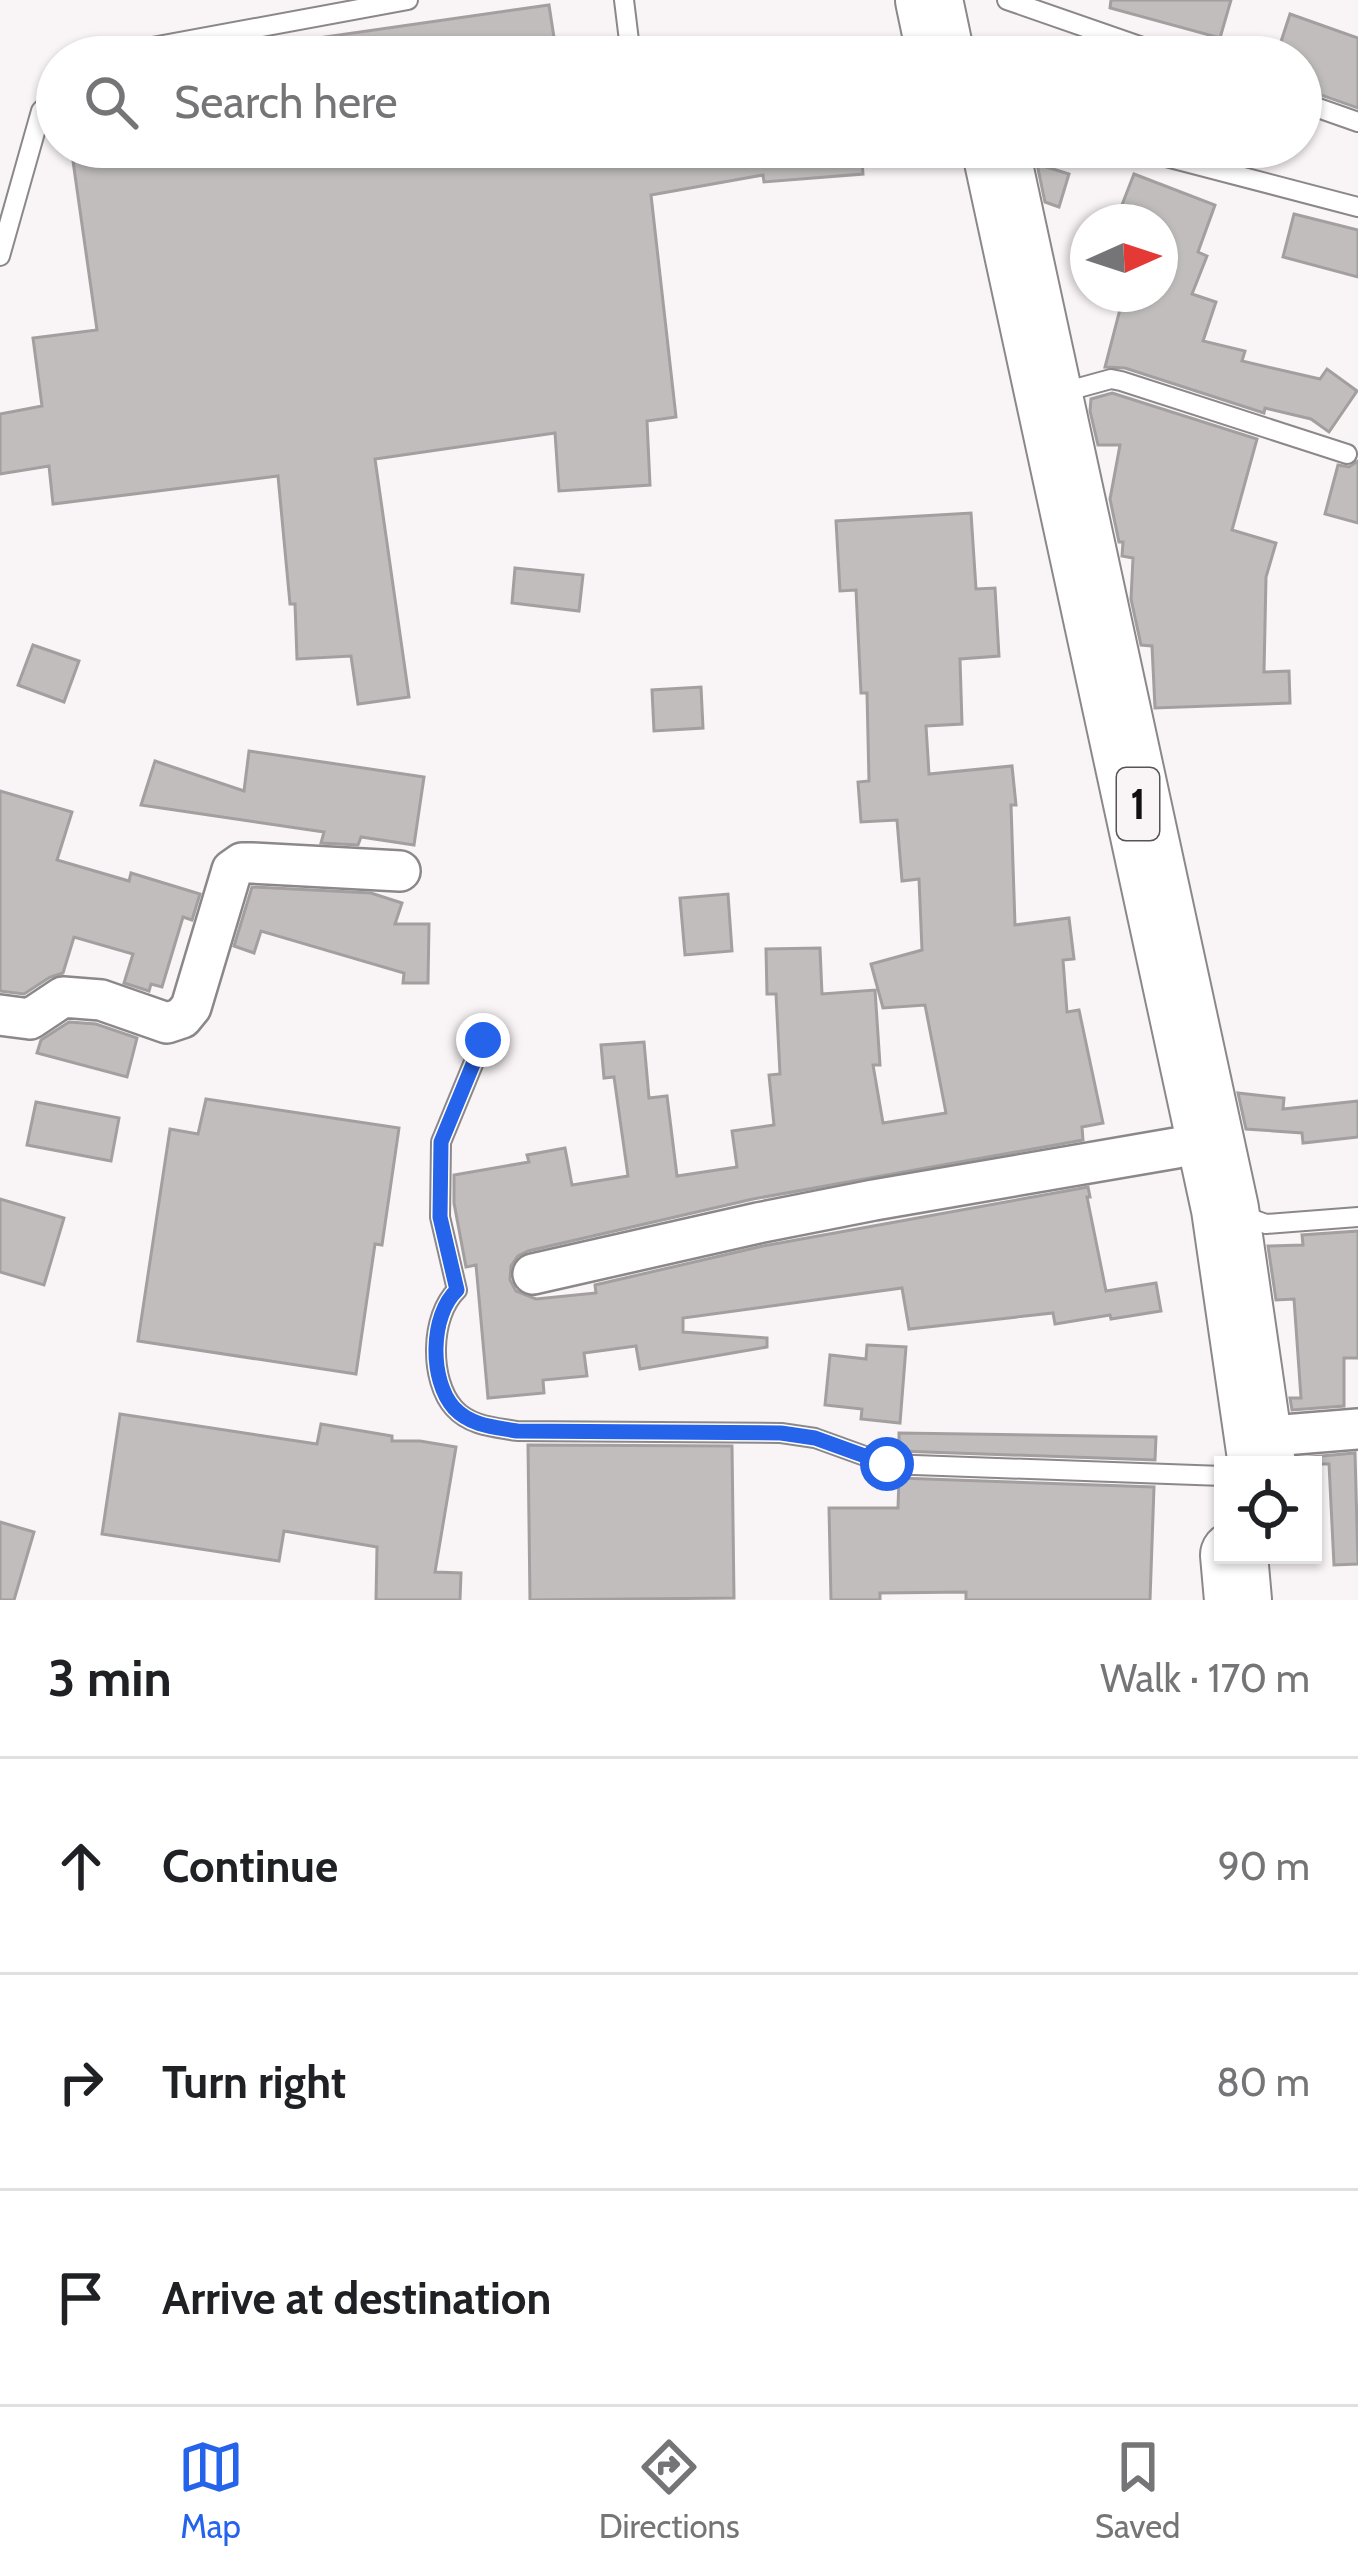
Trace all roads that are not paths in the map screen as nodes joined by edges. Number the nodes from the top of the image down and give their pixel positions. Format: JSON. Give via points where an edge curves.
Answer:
{"nodes":[{"id":1,"x":408,"y":0,"type":"edge"},
{"id":2,"x":624,"y":0,"type":"edge"},
{"id":3,"x":929,"y":0,"type":"edge"},
{"id":4,"x":967,"y":0,"type":"edge"},
{"id":5,"x":1007,"y":0,"type":"edge"},
{"id":6,"x":212,"y":36,"type":"edge"},
{"id":7,"x":628,"y":36,"type":"edge"},
{"id":8,"x":937,"y":36,"type":"edge"},
{"id":9,"x":974,"y":36,"type":"edge"},
{"id":10,"x":1111,"y":36,"type":"edge"},
{"id":11,"x":1322,"y":109,"type":"edge"},
{"id":12,"x":1358,"y":122,"type":"edge"},
{"id":13,"x":36,"y":129,"type":"edge"},
{"id":14,"x":965,"y":168,"type":"edge"},
{"id":15,"x":1000,"y":168,"type":"edge"},
{"id":16,"x":1210,"y":168,"type":"edge"},
{"id":17,"x":1358,"y":206,"type":"edge"},
{"id":18,"x":0,"y":256,"type":"edge"},
{"id":19,"x":1050,"y":395,"type":"junction"},
{"id":20,"x":1348,"y":454,"type":"dead end"},
{"id":21,"x":400,"y":871,"type":"dead end"},
{"id":22,"x":0,"y":1015,"type":"edge"},
{"id":23,"x":483,"y":1040,"type":"dead end"},
{"id":24,"x":1176,"y":1148,"type":"junction"},
{"id":25,"x":1226,"y":1209,"type":"junction"},
{"id":26,"x":1358,"y":1217,"type":"edge"},
{"id":27,"x":533,"y":1274,"type":"dead end"},
{"id":28,"x":1358,"y":1429,"type":"edge"},
{"id":29,"x":1241,"y":1456,"type":"edge"},
{"id":30,"x":1242,"y":1456,"type":"edge"},
{"id":31,"x":1260,"y":1456,"type":"edge"},
{"id":32,"x":1214,"y":1461,"type":"edge"},
{"id":33,"x":1235,"y":1564,"type":"edge"},
{"id":34,"x":1270,"y":1564,"type":"edge"},
{"id":35,"x":1238,"y":1600,"type":"edge"},
{"id":36,"x":1271,"y":1600,"type":"edge"}],
"edges":[{"from":1,"to":6,"type":"lane"},
{"from":2,"to":7,"type":"lane"},
{"from":3,"to":8,"type":"highway"},
{"from":4,"to":9,"type":"highway"},
{"from":5,"to":10,"type":"lane"},
{"from":11,"to":12,"type":"lane"},
{"from":13,"to":18,"type":"lane"},
{"from":14,"to":24,"type":"highway","number":"1"},
{"from":15,"to":19,"type":"highway","number":"1"},
{"from":16,"to":17,"type":"lane"},
{"from":19,"to":20,"type":"lane","via":[[1111,379]]},
{"from":19,"to":25,"type":"highway","number":"1"},
{"from":21,"to":22,"type":"street","via":[[242,863],[232,870],[191,1007],[175,1022],[62,997],[30,1019]]},
{"from":23,"to":32,"type":"lane","via":[[441,1142],[440,1217],[457,1290],[436,1329],[440,1386],[477,1424],[781,1433],[887,1464]]},
{"from":24,"to":27,"type":"street","via":[[828,1209]]},
{"from":24,"to":29,"type":"highway","number":"1"},
{"from":25,"to":26,"type":"lane","via":[[1266,1224]]},
{"from":25,"to":30,"type":"highway","number":"1"},
{"from":28,"to":31,"type":"street"},
{"from":33,"to":35,"type":"highway"},
{"from":34,"to":36,"type":"highway"}]}
